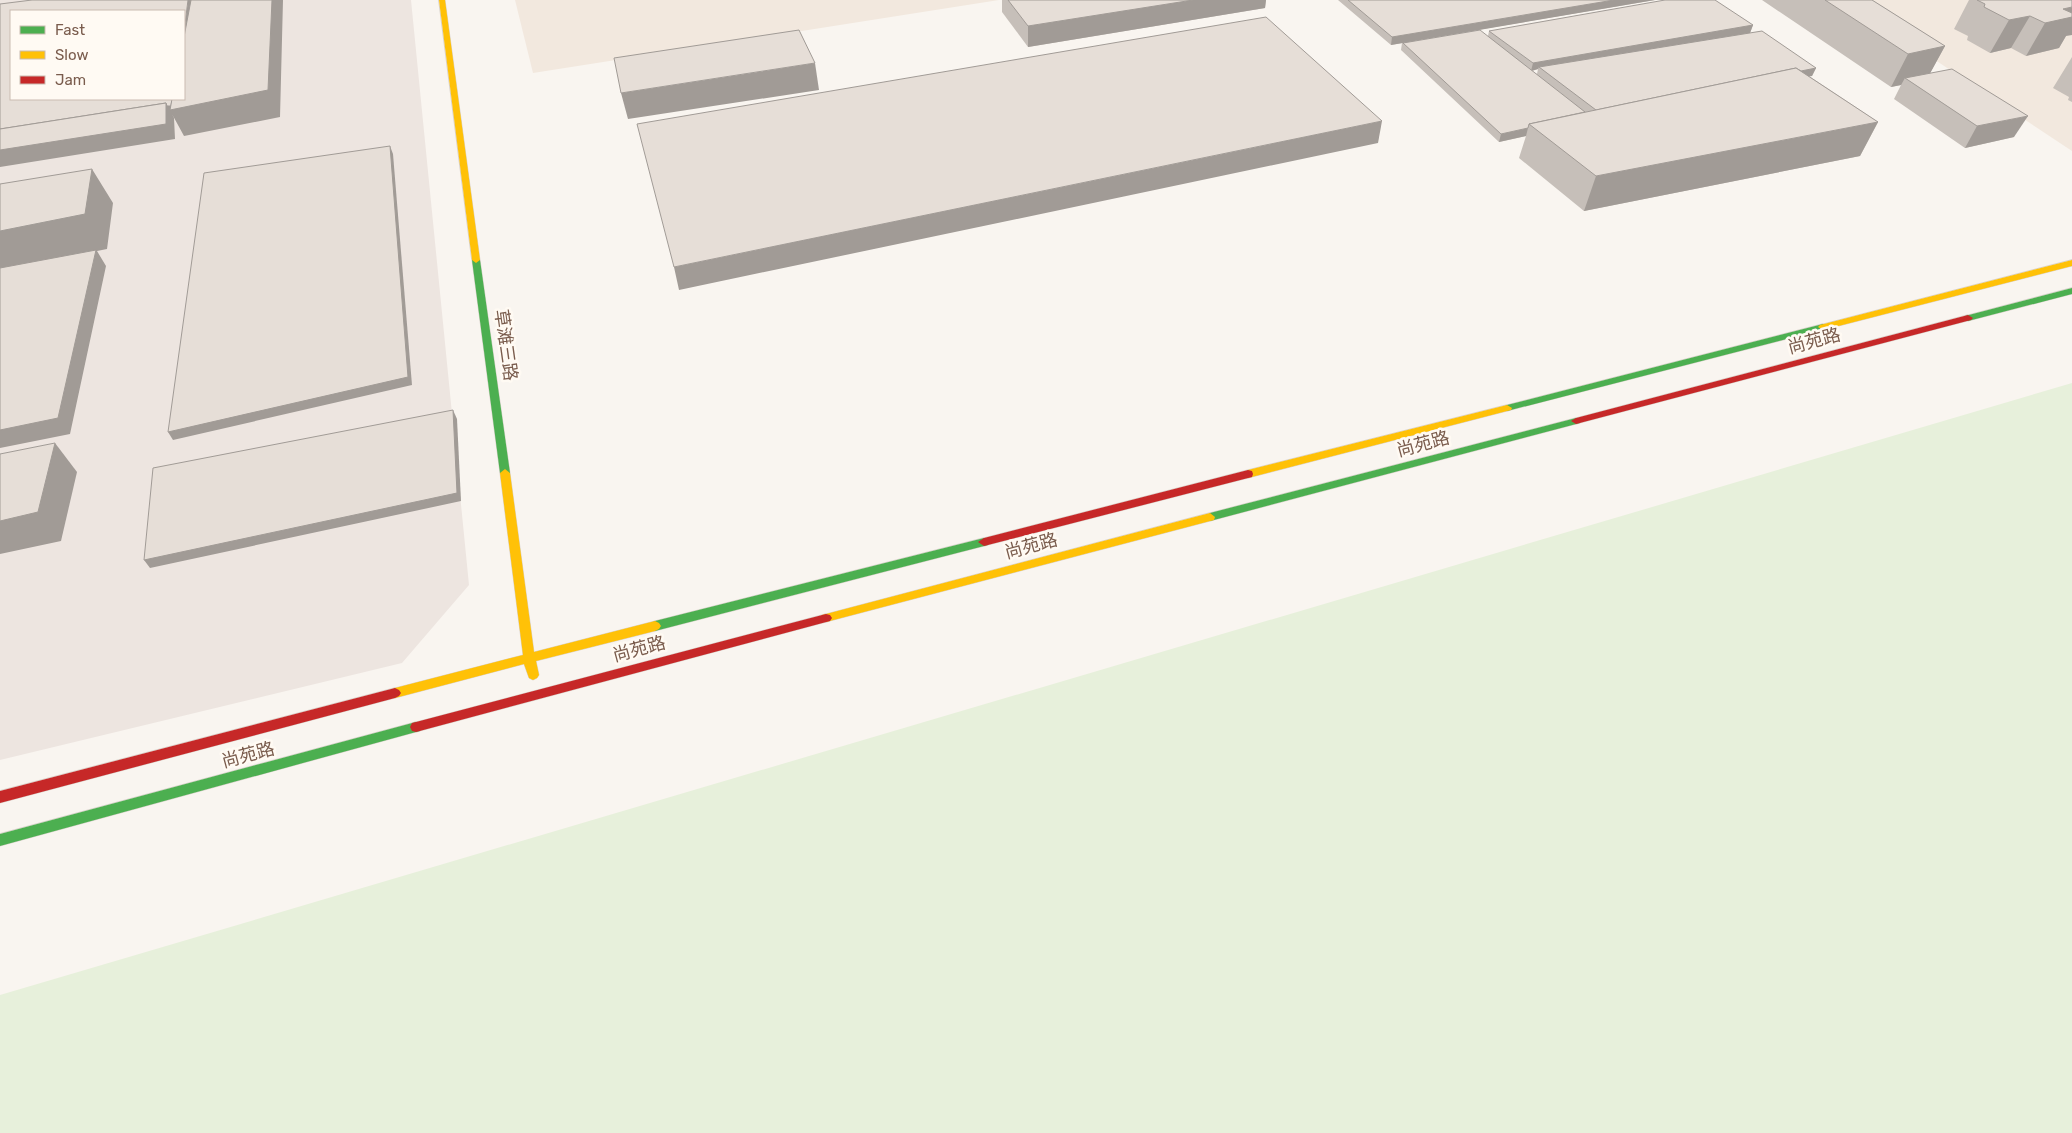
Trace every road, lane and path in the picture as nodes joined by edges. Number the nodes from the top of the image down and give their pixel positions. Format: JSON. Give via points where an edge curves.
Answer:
{"nodes":[{"id":1,"x":442,"y":0,"type":"edge"},
{"id":2,"x":2072,"y":262,"type":"edge"},
{"id":3,"x":2072,"y":291,"type":"edge"},
{"id":4,"x":529,"y":658,"type":"junction"},
{"id":5,"x":538,"y":694,"type":"junction"},
{"id":6,"x":0,"y":797,"type":"edge"},
{"id":7,"x":0,"y":840,"type":"edge"}],
"edges":[{"from":1,"to":4,"type":"main road","name":"草滩三路"},
{"from":2,"to":4,"type":"main road","name":"尚苑路"},
{"from":3,"to":5,"type":"main road","name":"尚苑路"},
{"from":4,"to":5,"type":"main road","name":"草滩三路"},
{"from":4,"to":6,"type":"main road","name":"尚苑路"},
{"from":5,"to":7,"type":"main road","name":"尚苑路"}]}
